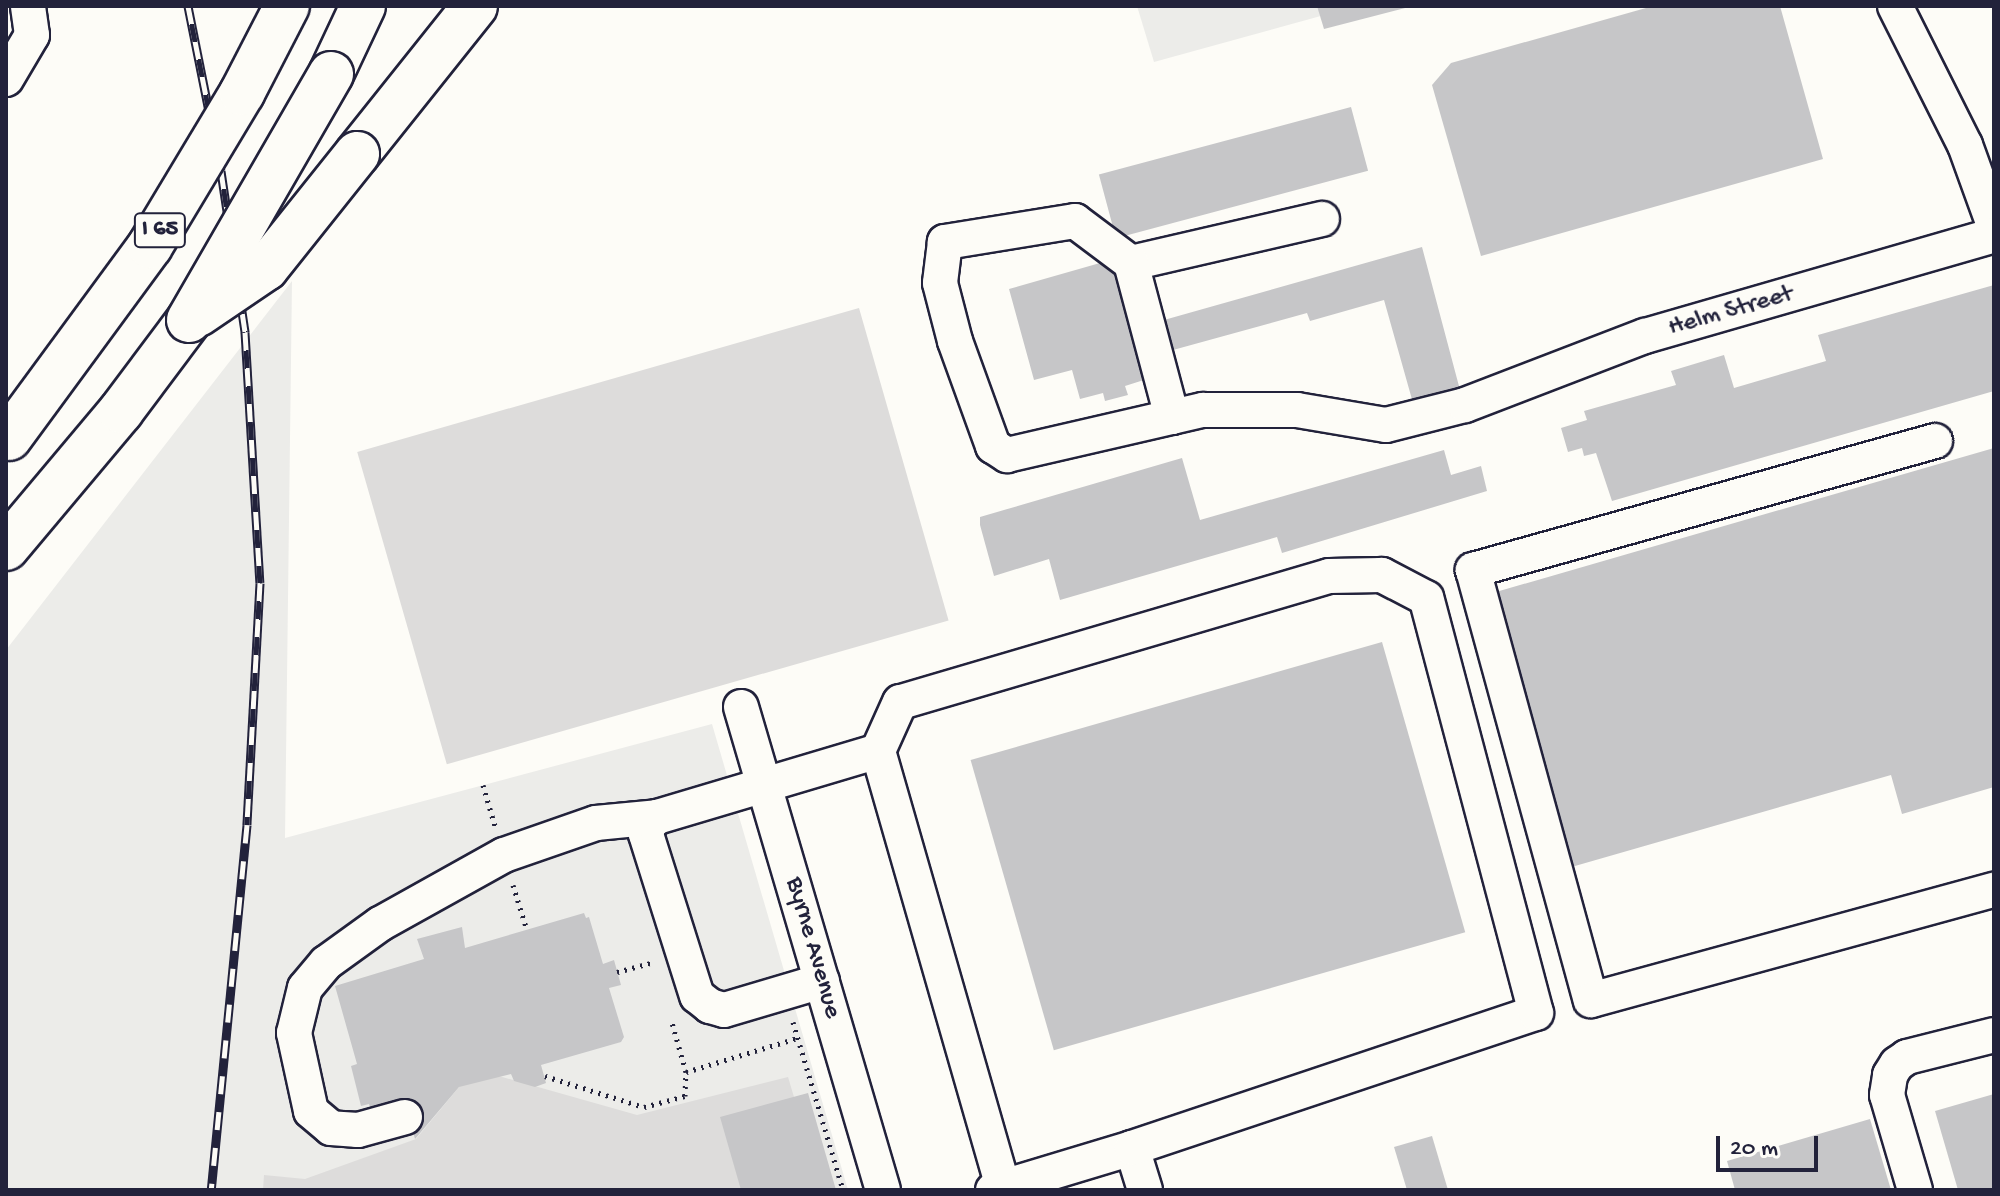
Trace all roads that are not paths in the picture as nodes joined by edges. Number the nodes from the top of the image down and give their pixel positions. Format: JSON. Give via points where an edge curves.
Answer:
{"nodes":[{"id":1,"x":28,"y":6,"type":"edge"},
{"id":2,"x":287,"y":6,"type":"edge"},
{"id":3,"x":363,"y":6,"type":"edge"},
{"id":4,"x":475,"y":6,"type":"edge"},
{"id":5,"x":1895,"y":6,"type":"edge"},
{"id":6,"x":6,"y":79,"type":"edge"},
{"id":7,"x":1322,"y":219,"type":"dead end"},
{"id":8,"x":1994,"y":225,"type":"edge"},
{"id":9,"x":1994,"y":235,"type":"edge"},
{"id":10,"x":1131,"y":263,"type":"junction"},
{"id":11,"x":189,"y":320,"type":"junction"},
{"id":12,"x":1172,"y":417,"type":"junction"},
{"id":13,"x":8,"y":440,"type":"edge"},
{"id":14,"x":1935,"y":441,"type":"dead end"},
{"id":15,"x":15,"y":538,"type":"edge"},
{"id":16,"x":741,"y":707,"type":"dead end"},
{"id":17,"x":878,"y":751,"type":"junction"},
{"id":18,"x":765,"y":784,"type":"junction"},
{"id":19,"x":657,"y":817,"type":"junction"},
{"id":20,"x":1994,"y":890,"type":"edge"},
{"id":21,"x":822,"y":981,"type":"junction"},
{"id":22,"x":1994,"y":1035,"type":"edge"},
{"id":23,"x":405,"y":1117,"type":"dead end"},
{"id":24,"x":1132,"y":1148,"type":"junction"},
{"id":25,"x":1000,"y":1189,"type":"edge"},
{"id":26,"x":883,"y":1190,"type":"edge"},
{"id":27,"x":1145,"y":1190,"type":"edge"},
{"id":28,"x":1915,"y":1190,"type":"edge"}],
"edges":[{"from":1,"to":6,"type":"street","via":[[32,35]]},
{"from":2,"to":13,"type":"highway","number":"I 65","bridge":true,"via":[[242,93],[150,246]]},
{"from":3,"to":11,"type":"highway","number":"I 65","bridge":true,"via":[[331,74]]},
{"from":4,"to":11,"type":"highway","bridge":true,"via":[[266,268]]},
{"from":5,"to":8,"type":"street","via":[[1965,145]]},
{"from":7,"to":10,"type":"street"},
{"from":9,"to":12,"type":"street","name":"Helm Street","via":[[1645,336],[1472,402],[1386,425],[1297,410],[1203,410]]},
{"from":10,"to":12,"type":"street"},
{"from":10,"to":12,"type":"street","name":"Helm Street","via":[[1075,221],[945,242],[940,283],[993,446],[1007,455]]},
{"from":11,"to":15,"type":"highway","number":"I 65"},
{"from":14,"to":20,"type":"street","via":[[1473,570],[1591,1000]]},
{"from":16,"to":18,"type":"street","name":"Byrne Avenue"},
{"from":17,"to":18,"type":"street"},
{"from":17,"to":24,"type":"street","via":[[900,702],[1329,576],[1382,575],[1426,598],[1536,1013]]},
{"from":17,"to":25,"type":"street"},
{"from":18,"to":19,"type":"street"},
{"from":18,"to":21,"type":"street","name":"Byrne Avenue"},
{"from":19,"to":21,"type":"street","via":[[649,824],[648,848],[697,996],[724,1010]]},
{"from":19,"to":23,"type":"street","via":[[596,823],[504,855],[380,924],[326,963],[305,988],[294,1033],[311,1111],[331,1128],[358,1130]]},
{"from":21,"to":26,"type":"street","name":"Byrne Avenue"},
{"from":22,"to":28,"type":"street","via":[[1907,1057],[1890,1075],[1887,1095]]},
{"from":24,"to":25,"type":"street"},
{"from":24,"to":27,"type":"street"}]}
